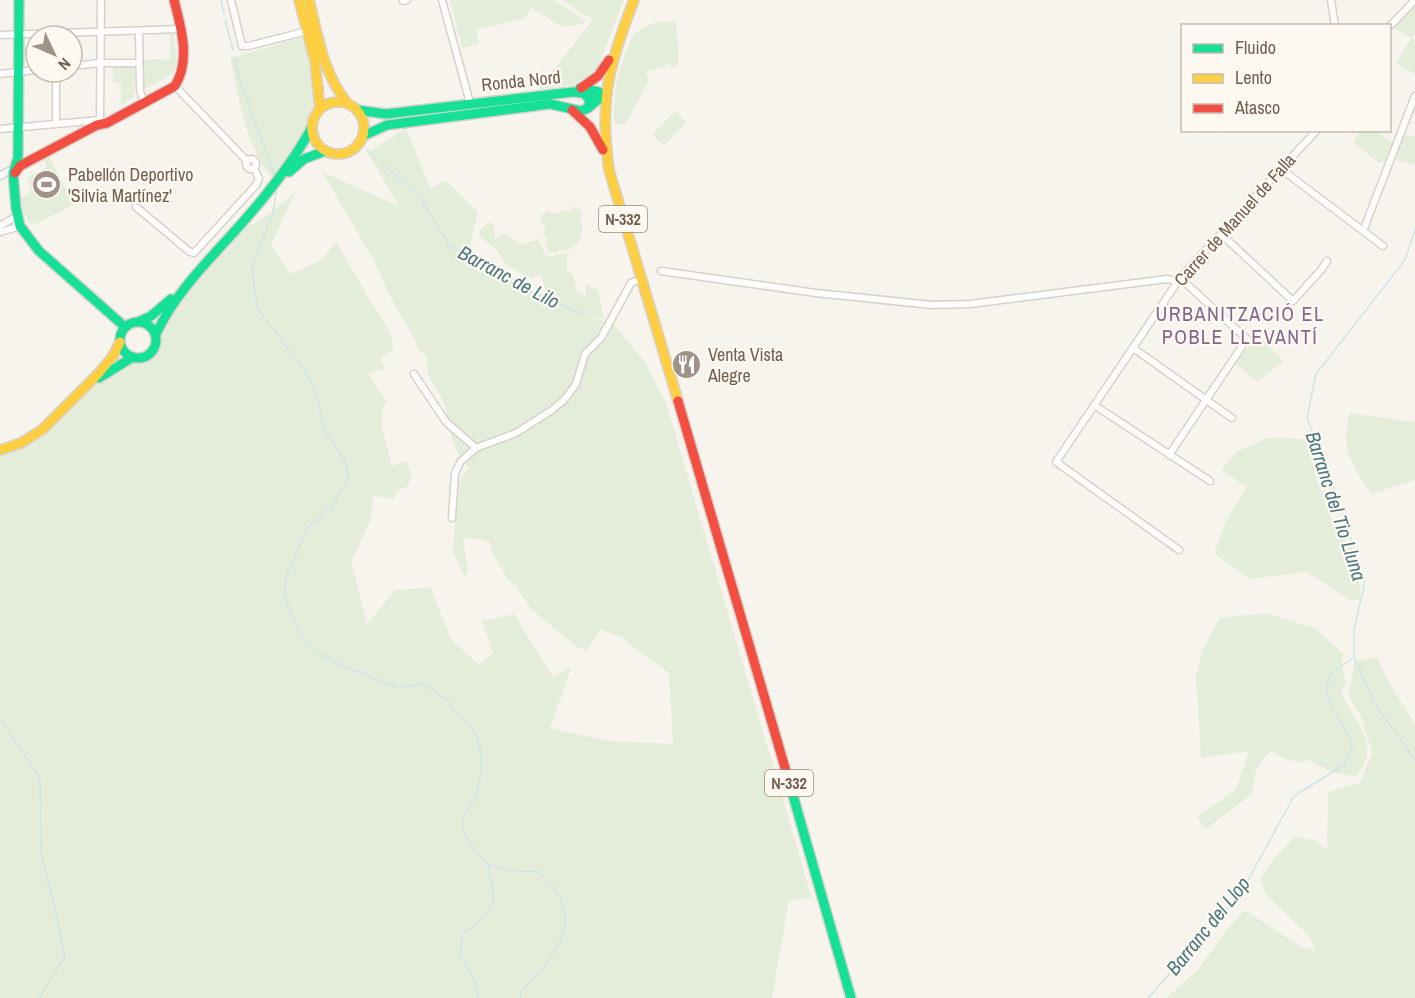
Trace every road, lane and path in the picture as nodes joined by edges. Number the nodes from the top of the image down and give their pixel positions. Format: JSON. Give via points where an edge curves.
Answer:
{"nodes":[{"id":1,"x":19,"y":0,"type":"edge"},
{"id":2,"x":101,"y":0,"type":"edge"},
{"id":3,"x":174,"y":0,"type":"edge"},
{"id":4,"x":231,"y":0,"type":"edge"},
{"id":5,"x":299,"y":0,"type":"edge"},
{"id":6,"x":309,"y":0,"type":"edge"},
{"id":7,"x":442,"y":0,"type":"edge"},
{"id":8,"x":634,"y":0,"type":"edge"},
{"id":9,"x":639,"y":0,"type":"edge"},
{"id":10,"x":1331,"y":0,"type":"edge"},
{"id":11,"x":1415,"y":0,"type":"edge"},
{"id":12,"x":1335,"y":24,"type":"edge"},
{"id":13,"x":1391,"y":24,"type":"edge"},
{"id":14,"x":182,"y":29,"type":"junction"},
{"id":15,"x":101,"y":31,"type":"junction"},
{"id":16,"x":139,"y":31,"type":"junction"},
{"id":17,"x":307,"y":31,"type":"junction"},
{"id":18,"x":19,"y":34,"type":"junction"},
{"id":19,"x":0,"y":35,"type":"edge"},
{"id":20,"x":617,"y":42,"type":"junction"},
{"id":21,"x":100,"y":63,"type":"junction"},
{"id":22,"x":140,"y":63,"type":"junction"},
{"id":23,"x":84,"y":65,"type":"edge"},
{"id":24,"x":24,"y":71,"type":"edge"},
{"id":25,"x":18,"y":72,"type":"junction"},
{"id":26,"x":0,"y":74,"type":"edge"},
{"id":27,"x":56,"y":84,"type":"edge"},
{"id":28,"x":611,"y":85,"type":"junction"},
{"id":29,"x":175,"y":86,"type":"junction"},
{"id":30,"x":581,"y":88,"type":"junction"},
{"id":31,"x":566,"y":93,"type":"junction"},
{"id":32,"x":603,"y":96,"type":"junction"},
{"id":33,"x":1415,"y":96,"type":"edge"},
{"id":34,"x":144,"y":102,"type":"junction"},
{"id":35,"x":347,"y":103,"type":"junction"},
{"id":36,"x":470,"y":103,"type":"junction"},
{"id":37,"x":320,"y":108,"type":"junction"},
{"id":38,"x":588,"y":108,"type":"junction"},
{"id":39,"x":357,"y":110,"type":"junction"},
{"id":40,"x":572,"y":110,"type":"junction"},
{"id":41,"x":608,"y":115,"type":"junction"},
{"id":42,"x":99,"y":122,"type":"junction"},
{"id":43,"x":56,"y":124,"type":"junction"},
{"id":44,"x":19,"y":128,"type":"junction"},
{"id":45,"x":0,"y":129,"type":"edge"},
{"id":46,"x":311,"y":129,"type":"junction"},
{"id":47,"x":1315,"y":132,"type":"edge"},
{"id":48,"x":363,"y":136,"type":"junction"},
{"id":49,"x":325,"y":152,"type":"junction"},
{"id":50,"x":18,"y":166,"type":"junction"},
{"id":51,"x":1281,"y":169,"type":"junction"},
{"id":52,"x":609,"y":170,"type":"junction"},
{"id":53,"x":0,"y":176,"type":"edge"},
{"id":54,"x":270,"y":190,"type":"junction"},
{"id":55,"x":136,"y":207,"type":"dead end"},
{"id":56,"x":18,"y":224,"type":"junction"},
{"id":57,"x":0,"y":226,"type":"edge"},
{"id":58,"x":1363,"y":231,"type":"junction"},
{"id":59,"x":0,"y":232,"type":"edge"},
{"id":60,"x":1221,"y":234,"type":"junction"},
{"id":61,"x":1383,"y":246,"type":"dead end"},
{"id":62,"x":1327,"y":261,"type":"dead end"},
{"id":63,"x":639,"y":268,"type":"junction"},
{"id":64,"x":661,"y":271,"type":"dead end"},
{"id":65,"x":195,"y":276,"type":"junction"},
{"id":66,"x":642,"y":279,"type":"junction"},
{"id":67,"x":1179,"y":279,"type":"junction"},
{"id":68,"x":140,"y":321,"type":"junction"},
{"id":69,"x":125,"y":327,"type":"junction"},
{"id":70,"x":156,"y":334,"type":"junction"},
{"id":71,"x":120,"y":342,"type":"junction"},
{"id":72,"x":1133,"y":348,"type":"junction"},
{"id":73,"x":133,"y":357,"type":"junction"},
{"id":74,"x":414,"y":374,"type":"dead end"},
{"id":75,"x":83,"y":391,"type":"junction"},
{"id":76,"x":1207,"y":399,"type":"junction"},
{"id":77,"x":1094,"y":405,"type":"junction"},
{"id":78,"x":1232,"y":418,"type":"dead end"},
{"id":79,"x":476,"y":448,"type":"junction"},
{"id":80,"x":0,"y":450,"type":"edge"},
{"id":81,"x":1169,"y":455,"type":"junction"},
{"id":82,"x":1210,"y":481,"type":"dead end"},
{"id":83,"x":452,"y":518,"type":"dead end"},
{"id":84,"x":1179,"y":550,"type":"dead end"},
{"id":85,"x":851,"y":998,"type":"edge"}],
"edges":[{"from":1,"to":18,"type":"main road"},
{"from":2,"to":15,"type":"street"},
{"from":3,"to":14,"type":"main road"},
{"from":4,"to":17,"type":"street","via":[[242,46]]},
{"from":5,"to":17,"type":"main road"},
{"from":6,"to":35,"type":"main road","via":[[324,58],[335,87]]},
{"from":7,"to":36,"type":"street"},
{"from":8,"to":20,"type":"main road","number":"N-332"},
{"from":9,"to":28,"type":"main road","number":"N-332"},
{"from":10,"to":12,"type":"street"},
{"from":11,"to":13,"type":"street"},
{"from":14,"to":16,"type":"street"},
{"from":14,"to":29,"type":"main road","via":[[184,70]]},
{"from":15,"to":16,"type":"street"},
{"from":15,"to":18,"type":"street"},
{"from":15,"to":21,"type":"street"},
{"from":16,"to":22,"type":"street"},
{"from":17,"to":37,"type":"main road"},
{"from":18,"to":19,"type":"street"},
{"from":18,"to":25,"type":"main road"},
{"from":20,"to":30,"type":"main road","via":[[604,69]]},
{"from":20,"to":32,"type":"main road","number":"N-332"},
{"from":21,"to":22,"type":"street"},
{"from":21,"to":23,"type":"street"},
{"from":21,"to":42,"type":"street"},
{"from":22,"to":34,"type":"street"},
{"from":24,"to":25,"type":"street"},
{"from":25,"to":26,"type":"street"},
{"from":25,"to":44,"type":"main road"},
{"from":27,"to":43,"type":"street"},
{"from":28,"to":32,"type":"main road"},
{"from":28,"to":41,"type":"main road","number":"N-332"},
{"from":29,"to":34,"type":"main road"},
{"from":29,"to":55,"type":"street","via":[[248,161],[247,168],[255,168],[259,179],[194,253]]},
{"from":30,"to":31,"type":"main road"},
{"from":30,"to":32,"type":"main road"},
{"from":31,"to":36,"type":"main road","name":"Ronda Nord"},
{"from":31,"to":38,"type":"main road","name":"Ronda Nord","via":[[585,93],[591,99]]},
{"from":32,"to":38,"type":"main road"},
{"from":32,"to":41,"type":"main road"},
{"from":32,"to":52,"type":"main road","number":"N-332"},
{"from":33,"to":58,"type":"street"},
{"from":34,"to":42,"type":"main road","via":[[101,125]]},
{"from":35,"to":37,"type":"main road","via":[[332,102]]},
{"from":35,"to":39,"type":"main road","name":"Ronda Nord"},
{"from":36,"to":39,"type":"main road","name":"Ronda Nord","via":[[386,114]]},
{"from":37,"to":46,"type":"main road","name":"Ronda Nord"},
{"from":38,"to":40,"type":"main road","name":"Ronda Nord"},
{"from":39,"to":48,"type":"main road","via":[[364,122]]},
{"from":40,"to":48,"type":"main road","name":"Ronda Nord","via":[[550,104],[472,113],[387,124]]},
{"from":40,"to":52,"type":"main road","via":[[595,132]]},
{"from":41,"to":63,"type":"main road","number":"N-332","via":[[613,162]]},
{"from":42,"to":43,"type":"street"},
{"from":42,"to":50,"type":"main road"},
{"from":43,"to":44,"type":"street"},
{"from":44,"to":45,"type":"street"},
{"from":44,"to":50,"type":"main road"},
{"from":46,"to":49,"type":"main road","via":[[316,144]]},
{"from":46,"to":54,"type":"main road","name":"Ronda Nord","via":[[298,154]]},
{"from":47,"to":51,"type":"street","name":"Carrer de Manuel de Falla"},
{"from":48,"to":49,"type":"main road","name":"Ronda Nord","via":[[348,153]]},
{"from":49,"to":54,"type":"main road","name":"Ronda Nord","via":[[304,159]]},
{"from":50,"to":53,"type":"street"},
{"from":50,"to":56,"type":"main road"},
{"from":51,"to":58,"type":"street"},
{"from":51,"to":60,"type":"street","name":"Carrer de Manuel de Falla"},
{"from":52,"to":63,"type":"main road","number":"N-332"},
{"from":54,"to":65,"type":"main road","name":"Ronda Nord"},
{"from":56,"to":57,"type":"street"},
{"from":56,"to":59,"type":"street"},
{"from":56,"to":69,"type":"main road","via":[[49,261]]},
{"from":58,"to":61,"type":"street"},
{"from":60,"to":62,"type":"street","via":[[1293,301]]},
{"from":60,"to":67,"type":"street","name":"Carrer de Manuel de Falla"},
{"from":63,"to":66,"type":"main road","number":"N-332"},
{"from":64,"to":67,"type":"street","via":[[816,293],[932,304],[970,304]]},
{"from":65,"to":68,"type":"main road","name":"Ronda Nord","via":[[164,306]]},
{"from":65,"to":70,"type":"main road","name":"Ronda Nord","via":[[168,310]]},
{"from":66,"to":79,"type":"street","via":[[631,283],[601,338],[585,354],[576,384],[564,400],[516,433]]},
{"from":66,"to":85,"type":"main road","number":"N-332"},
{"from":67,"to":72,"type":"street","name":"Carrer de Manuel de Falla"},
{"from":67,"to":76,"type":"street","via":[[1247,339]]},
{"from":68,"to":69,"type":"main road"},
{"from":68,"to":70,"type":"main road","via":[[150,325]]},
{"from":69,"to":71,"type":"main road"},
{"from":70,"to":73,"type":"main road","via":[[156,345],[149,354]]},
{"from":71,"to":73,"type":"main road","via":[[124,352]]},
{"from":71,"to":75,"type":"main road"},
{"from":72,"to":76,"type":"street"},
{"from":72,"to":77,"type":"street","name":"Carrer de Manuel de Falla"},
{"from":73,"to":75,"type":"main road"},
{"from":74,"to":79,"type":"street","via":[[446,422]]},
{"from":75,"to":80,"type":"main road","via":[[35,435]]},
{"from":76,"to":78,"type":"street"},
{"from":76,"to":81,"type":"street"},
{"from":77,"to":81,"type":"street"},
{"from":77,"to":84,"type":"street","name":"Carrer de Manuel de Falla","via":[[1056,462]]},
{"from":79,"to":83,"type":"street","via":[[461,461],[455,473]]},
{"from":81,"to":82,"type":"street"}]}
